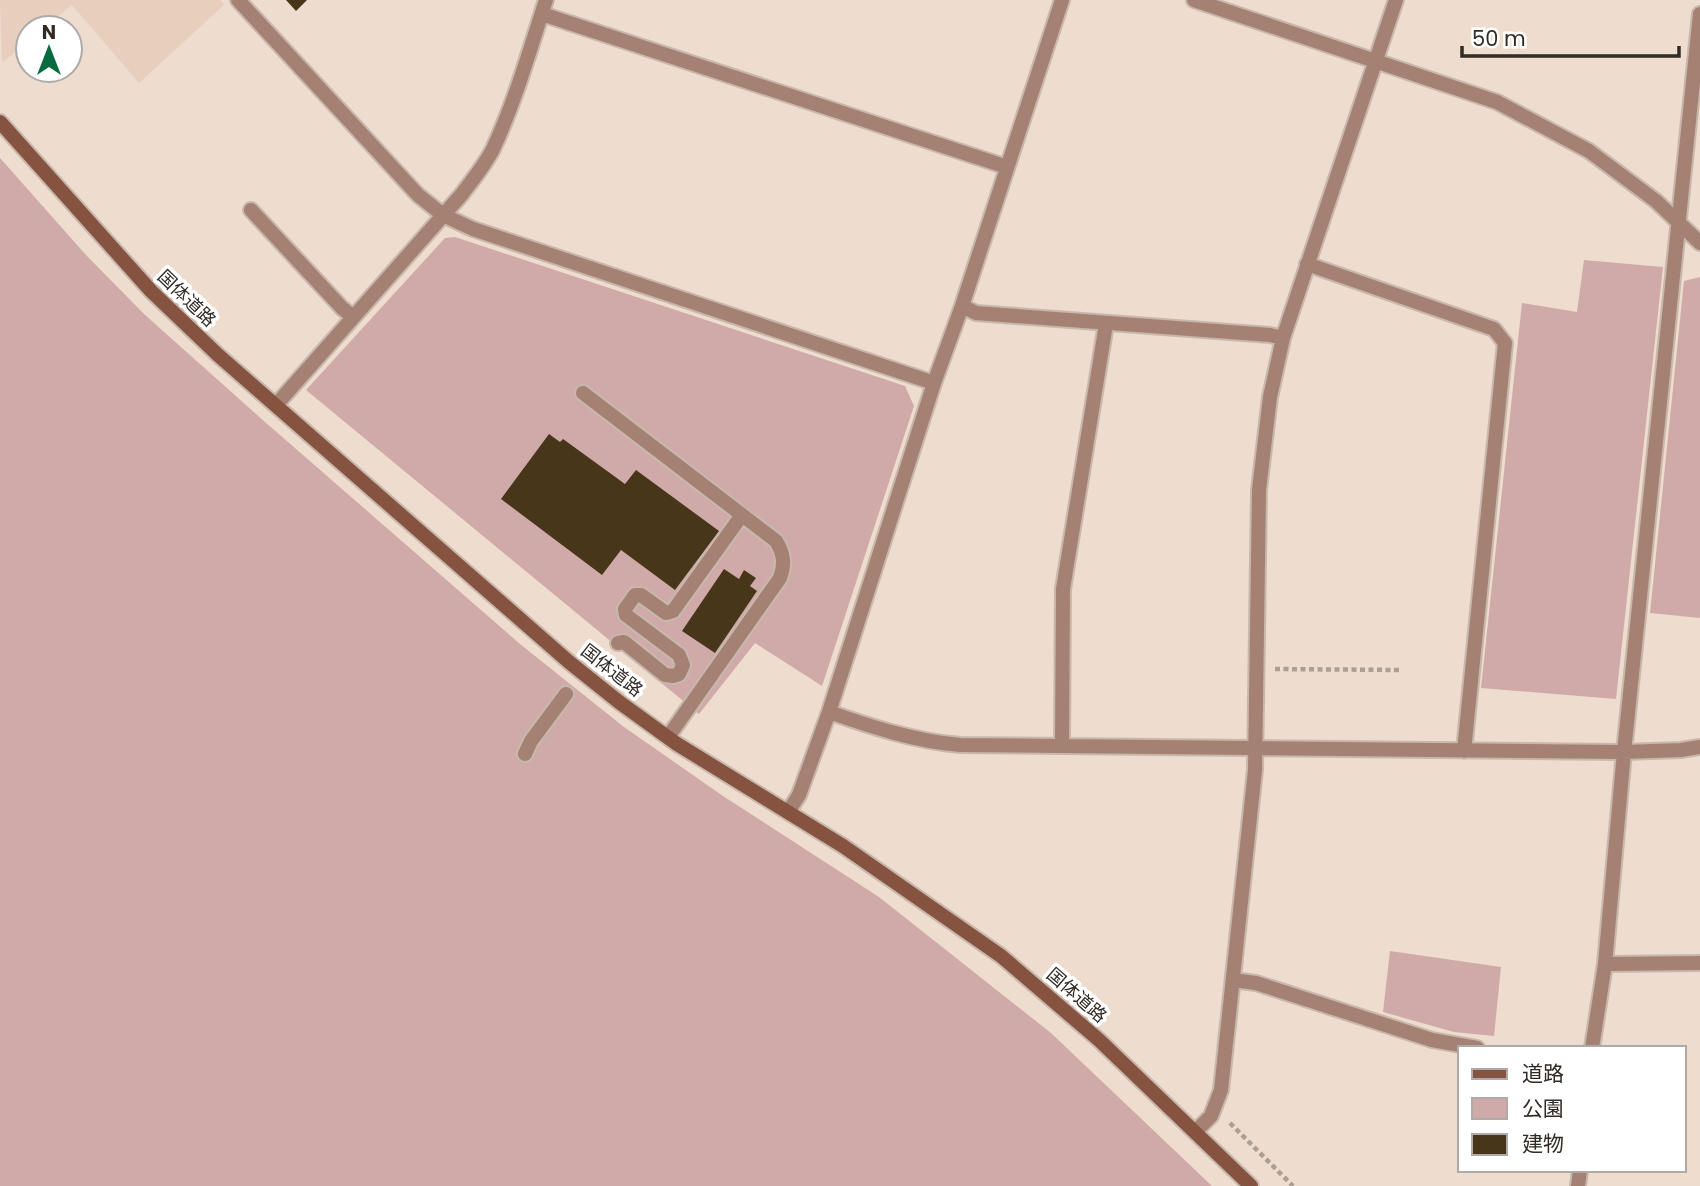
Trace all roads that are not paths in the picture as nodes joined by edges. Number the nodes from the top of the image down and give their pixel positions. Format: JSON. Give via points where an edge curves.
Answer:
{"nodes":[{"id":1,"x":238,"y":0,"type":"edge"},
{"id":2,"x":1062,"y":0,"type":"edge"},
{"id":3,"x":1194,"y":0,"type":"edge"},
{"id":4,"x":1396,"y":0,"type":"edge"},
{"id":5,"x":544,"y":7,"type":"edge"},
{"id":6,"x":1700,"y":14,"type":"edge"},
{"id":7,"x":1376,"y":60,"type":"junction"},
{"id":8,"x":0,"y":122,"type":"edge"},
{"id":9,"x":1007,"y":167,"type":"junction"},
{"id":10,"x":251,"y":210,"type":"dead end"},
{"id":11,"x":443,"y":215,"type":"junction"},
{"id":12,"x":1678,"y":222,"type":"junction"},
{"id":13,"x":1700,"y":243,"type":"edge"},
{"id":14,"x":1307,"y":264,"type":"junction"},
{"id":15,"x":962,"y":306,"type":"junction"},
{"id":16,"x":353,"y":317,"type":"junction"},
{"id":17,"x":1106,"y":324,"type":"junction"},
{"id":18,"x":1283,"y":338,"type":"junction"},
{"id":19,"x":934,"y":383,"type":"junction"},
{"id":20,"x":583,"y":393,"type":"dead end"},
{"id":21,"x":276,"y":405,"type":"junction"},
{"id":22,"x":742,"y":515,"type":"junction"},
{"id":23,"x":618,"y":643,"type":"dead end"},
{"id":24,"x":566,"y":694,"type":"dead end"},
{"id":25,"x":829,"y":712,"type":"junction"},
{"id":26,"x":668,"y":737,"type":"junction"},
{"id":27,"x":1062,"y":746,"type":"junction"},
{"id":28,"x":1256,"y":747,"type":"junction"},
{"id":29,"x":1700,"y":747,"type":"edge"},
{"id":30,"x":1464,"y":751,"type":"junction"},
{"id":31,"x":1624,"y":752,"type":"junction"},
{"id":32,"x":525,"y":754,"type":"dead end"},
{"id":33,"x":789,"y":812,"type":"junction"},
{"id":34,"x":1700,"y":963,"type":"edge"},
{"id":35,"x":1605,"y":964,"type":"junction"},
{"id":36,"x":1233,"y":980,"type":"junction"},
{"id":37,"x":1466,"y":1046,"type":"edge"},
{"id":38,"x":1592,"y":1046,"type":"edge"},
{"id":39,"x":1196,"y":1131,"type":"junction"},
{"id":40,"x":1251,"y":1186,"type":"edge"}],
"edges":[{"from":1,"to":11,"type":"street","via":[[418,195]]},
{"from":2,"to":9,"type":"street"},
{"from":3,"to":7,"type":"street"},
{"from":4,"to":7,"type":"street"},
{"from":5,"to":9,"type":"street"},
{"from":5,"to":11,"type":"street","via":[[492,150]]},
{"from":6,"to":12,"type":"street"},
{"from":7,"to":12,"type":"street","via":[[1497,102],[1543,125],[1589,151]]},
{"from":7,"to":14,"type":"street"},
{"from":8,"to":21,"type":"street","name":"国体道路","via":[[151,292]]},
{"from":9,"to":15,"type":"street"},
{"from":10,"to":16,"type":"street"},
{"from":11,"to":16,"type":"street"},
{"from":11,"to":19,"type":"street","via":[[473,229]]},
{"from":12,"to":13,"type":"street"},
{"from":12,"to":31,"type":"street"},
{"from":14,"to":18,"type":"street"},
{"from":14,"to":30,"type":"street","via":[[1494,329],[1505,343]]},
{"from":15,"to":17,"type":"street","via":[[976,313]]},
{"from":15,"to":19,"type":"street"},
{"from":16,"to":21,"type":"street"},
{"from":17,"to":18,"type":"street"},
{"from":17,"to":27,"type":"street","via":[[1063,589]]},
{"from":18,"to":28,"type":"street","via":[[1259,479]]},
{"from":19,"to":25,"type":"street"},
{"from":20,"to":22,"type":"street"},
{"from":21,"to":26,"type":"street","name":"国体道路","via":[[569,662]]},
{"from":22,"to":23,"type":"street","via":[[673,611],[666,613],[641,595],[635,595],[625,609],[626,615],[679,655],[683,665],[679,674],[665,675],[624,642]]},
{"from":22,"to":26,"type":"street","via":[[776,541],[783,552],[784,568]]},
{"from":24,"to":32,"type":"street"},
{"from":25,"to":27,"type":"street","via":[[936,743]]},
{"from":25,"to":33,"type":"street"},
{"from":26,"to":33,"type":"street","name":"国体道路"},
{"from":27,"to":28,"type":"street"},
{"from":28,"to":30,"type":"street"},
{"from":28,"to":36,"type":"street"},
{"from":29,"to":31,"type":"street"},
{"from":30,"to":31,"type":"street"},
{"from":31,"to":35,"type":"street"},
{"from":33,"to":39,"type":"street","name":"国体道路","via":[[1001,956]]},
{"from":34,"to":35,"type":"street"},
{"from":35,"to":38,"type":"street"},
{"from":36,"to":37,"type":"street","via":[[1256,983],[1432,1040]]},
{"from":36,"to":39,"type":"street","via":[[1221,1090],[1211,1116]]},
{"from":39,"to":40,"type":"street","name":"国体道路"}]}
